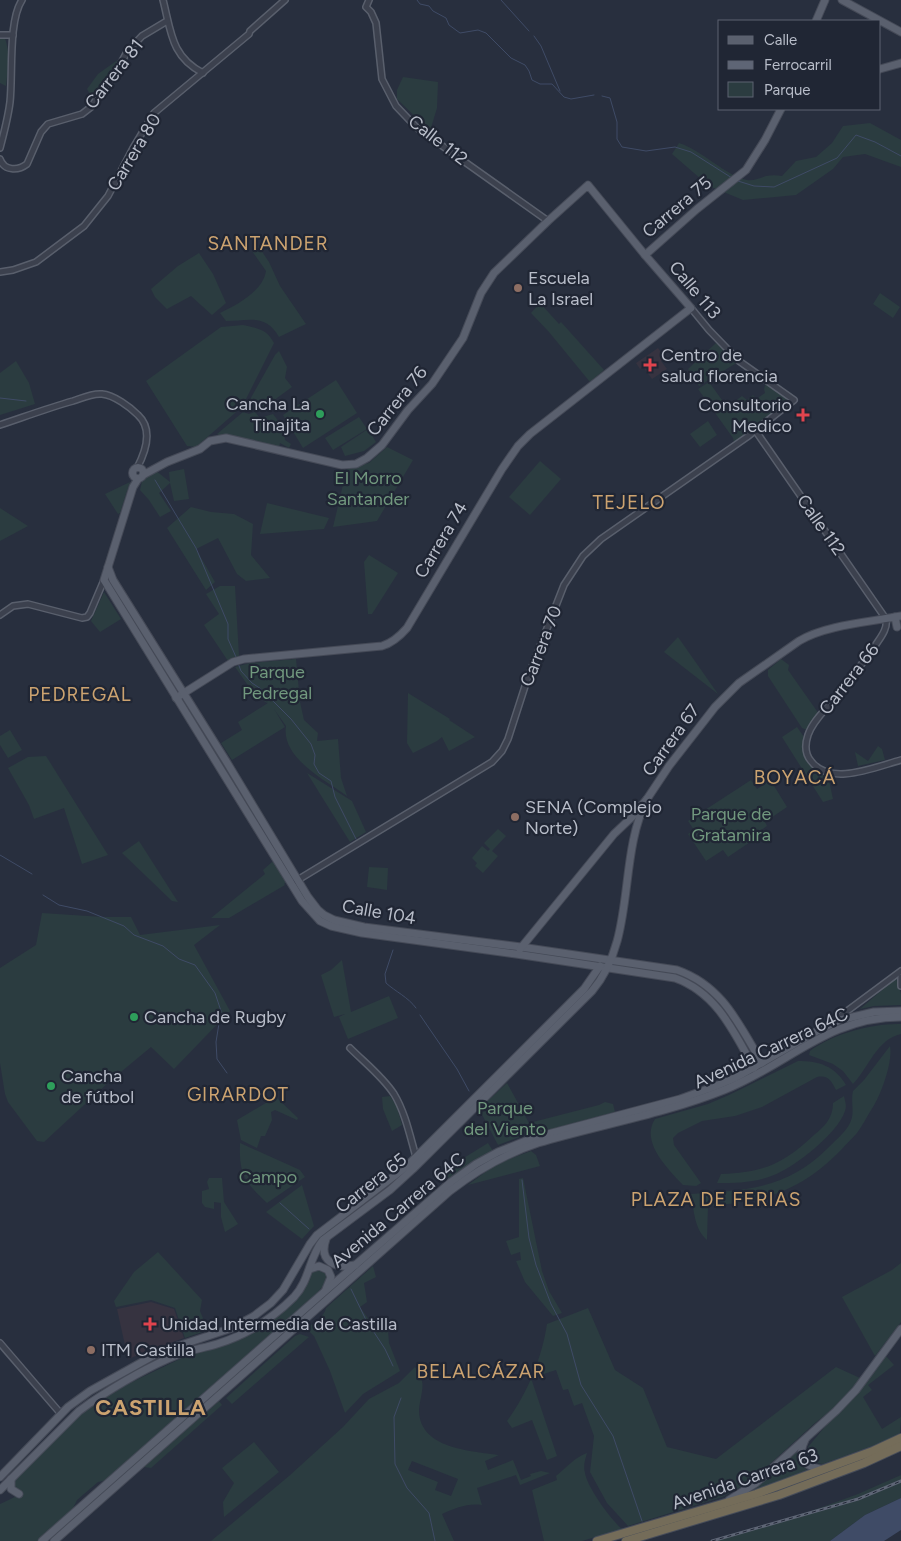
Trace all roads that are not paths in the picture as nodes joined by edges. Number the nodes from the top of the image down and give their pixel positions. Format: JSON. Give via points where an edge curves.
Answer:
{"nodes":[{"id":1,"x":22,"y":0,"type":"edge"},
{"id":2,"x":164,"y":0,"type":"edge"},
{"id":3,"x":285,"y":0,"type":"edge"},
{"id":4,"x":370,"y":0,"type":"edge"},
{"id":5,"x":825,"y":0,"type":"edge"},
{"id":6,"x":842,"y":0,"type":"edge"},
{"id":7,"x":816,"y":20,"type":"edge"},
{"id":8,"x":879,"y":20,"type":"edge"},
{"id":9,"x":167,"y":21,"type":"junction"},
{"id":10,"x":881,"y":21,"type":"edge"},
{"id":11,"x":901,"y":32,"type":"edge"},
{"id":12,"x":13,"y":34,"type":"junction"},
{"id":13,"x":0,"y":35,"type":"edge"},
{"id":14,"x":901,"y":63,"type":"edge"},
{"id":15,"x":881,"y":69,"type":"edge"},
{"id":16,"x":203,"y":73,"type":"junction"},
{"id":17,"x":780,"y":110,"type":"edge"},
{"id":18,"x":0,"y":148,"type":"edge"},
{"id":19,"x":0,"y":159,"type":"edge"},
{"id":20,"x":588,"y":186,"type":"joint"},
{"id":21,"x":548,"y":221,"type":"junction"},
{"id":22,"x":645,"y":255,"type":"junction"},
{"id":23,"x":0,"y":272,"type":"edge"},
{"id":24,"x":691,"y":308,"type":"junction"},
{"id":25,"x":794,"y":400,"type":"joint"},
{"id":26,"x":0,"y":425,"type":"edge"},
{"id":27,"x":756,"y":430,"type":"junction"},
{"id":28,"x":139,"y":471,"type":"junction"},
{"id":29,"x":108,"y":567,"type":"junction"},
{"id":30,"x":104,"y":580,"type":"junction"},
{"id":31,"x":0,"y":615,"type":"edge"},
{"id":32,"x":886,"y":619,"type":"junction"},
{"id":33,"x":899,"y":620,"type":"edge"},
{"id":34,"x":184,"y":693,"type":"junction"},
{"id":35,"x":176,"y":698,"type":"junction"},
{"id":36,"x":901,"y":760,"type":"edge"},
{"id":37,"x":647,"y":799,"type":"junction"},
{"id":38,"x":295,"y":882,"type":"junction"},
{"id":39,"x":518,"y":951,"type":"junction"},
{"id":40,"x":605,"y":963,"type":"junction"},
{"id":41,"x":901,"y":971,"type":"edge"},
{"id":42,"x":901,"y":978,"type":"edge"},
{"id":43,"x":901,"y":986,"type":"edge"},
{"id":44,"x":901,"y":1011,"type":"edge"},
{"id":45,"x":901,"y":1017,"type":"edge"},
{"id":46,"x":826,"y":1026,"type":"junction"},
{"id":47,"x":350,"y":1048,"type":"dead end"},
{"id":48,"x":762,"y":1064,"type":"junction"},
{"id":49,"x":754,"y":1068,"type":"junction"},
{"id":50,"x":416,"y":1157,"type":"junction"},
{"id":51,"x":327,"y":1236,"type":"junction"},
{"id":52,"x":356,"y":1265,"type":"junction"},
{"id":53,"x":310,"y":1268,"type":"junction"},
{"id":54,"x":290,"y":1279,"type":"junction"},
{"id":55,"x":299,"y":1290,"type":"junction"},
{"id":56,"x":323,"y":1293,"type":"junction"},
{"id":57,"x":901,"y":1329,"type":"edge"},
{"id":58,"x":0,"y":1344,"type":"edge"},
{"id":59,"x":61,"y":1414,"type":"junction"},
{"id":60,"x":808,"y":1436,"type":"junction"},
{"id":61,"x":901,"y":1438,"type":"edge"},
{"id":62,"x":901,"y":1446,"type":"edge"},
{"id":63,"x":820,"y":1469,"type":"junction"},
{"id":64,"x":0,"y":1477,"type":"edge"},
{"id":65,"x":11,"y":1479,"type":"junction"},
{"id":66,"x":0,"y":1490,"type":"edge"},
{"id":67,"x":18,"y":1494,"type":"dead end"},
{"id":68,"x":719,"y":1506,"type":"junction"},
{"id":69,"x":42,"y":1541,"type":"edge"},
{"id":70,"x":54,"y":1541,"type":"edge"},
{"id":71,"x":597,"y":1541,"type":"edge"},
{"id":72,"x":626,"y":1541,"type":"edge"}],
"edges":[{"from":1,"to":12,"type":"street","via":[[16,10]]},
{"from":2,"to":9,"type":"street"},
{"from":3,"to":16,"type":"street","name":"Carrera 80"},
{"from":4,"to":21,"type":"street","name":"Calle 112","via":[[366,7],[376,23],[382,78],[396,106],[418,128]]},
{"from":5,"to":7,"type":"main road"},
{"from":6,"to":8,"type":"main road"},
{"from":9,"to":16,"type":"street","via":[[182,58]]},
{"from":9,"to":19,"type":"street","name":"Carrera 81","via":[[142,36],[127,52],[91,107],[82,114],[48,124],[27,164],[7,168]]},
{"from":10,"to":11,"type":"main road"},
{"from":12,"to":13,"type":"street"},
{"from":12,"to":18,"type":"street","via":[[10,105]]},
{"from":14,"to":15,"type":"main road"},
{"from":16,"to":23,"type":"street","name":"Carrera 80","via":[[154,114],[108,196],[84,226],[36,262]]},
{"from":17,"to":22,"type":"main road","name":"Carrera 75","via":[[746,170]]},
{"from":20,"to":21,"type":"main road","name":"Carrera 76"},
{"from":20,"to":22,"type":"main road","name":"Calle 113"},
{"from":21,"to":28,"type":"main road","name":"Carrera 76","via":[[494,273],[481,293],[463,338],[432,384],[382,445],[367,458],[356,464],[342,465],[226,438],[210,441],[200,449],[150,470]]},
{"from":22,"to":24,"type":"main road","name":"Calle 113"},
{"from":24,"to":25,"type":"street","name":"Calle 113","via":[[739,361]]},
{"from":24,"to":34,"type":"main road","name":"Carrera 74","via":[[518,446],[397,638],[382,646],[244,658]]},
{"from":25,"to":27,"type":"street","name":"Carrera 70"},
{"from":26,"to":28,"type":"street","via":[[86,396],[109,395],[143,419],[147,429]]},
{"from":27,"to":32,"type":"street","name":"Calle 112"},
{"from":27,"to":38,"type":"street","name":"Carrera 70","via":[[601,539],[583,556],[564,585],[508,739],[492,762]]},
{"from":28,"to":29,"type":"main road"},
{"from":29,"to":30,"type":"main road"},
{"from":29,"to":34,"type":"main road","name":"Calle 104"},
{"from":30,"to":31,"type":"street","via":[[87,617],[28,604],[13,606]]},
{"from":30,"to":35,"type":"main road","name":"Calle 104"},
{"from":32,"to":33,"type":"main road","name":"Carrera 67"},
{"from":32,"to":36,"type":"street","name":"Carrera 66","via":[[885,629],[877,643],[814,723],[807,737],[806,750],[816,766],[831,774],[846,774]]},
{"from":32,"to":37,"type":"main road","name":"Carrera 67","via":[[810,634],[739,683],[700,724]]},
{"from":34,"to":35,"type":"main road","name":"Carrera 74"},
{"from":34,"to":38,"type":"main road","name":"Calle 104"},
{"from":35,"to":38,"type":"main road","name":"Calle 104"},
{"from":37,"to":39,"type":"main road","name":"Carrera 67","via":[[614,834]]},
{"from":37,"to":40,"type":"main road","name":"Carrera 65","via":[[633,835],[621,924]]},
{"from":38,"to":39,"type":"main road","name":"Calle 104","via":[[318,910],[334,920]]},
{"from":39,"to":40,"type":"main road","name":"Calle 104"},
{"from":40,"to":48,"type":"main road","name":"Calle 104","via":[[677,970],[710,988],[729,1008]]},
{"from":40,"to":49,"type":"main road","name":"Calle 104","via":[[675,978],[696,988],[722,1013]]},
{"from":40,"to":50,"type":"main road","name":"Carrera 65","via":[[584,989]]},
{"from":40,"to":51,"type":"main road","name":"Carrera 65","via":[[601,980],[581,1002],[418,1166]]},
{"from":41,"to":46,"type":"street"},
{"from":42,"to":43,"type":"street"},
{"from":44,"to":46,"type":"main road","name":"Avenida Carrera 64C","via":[[862,1014]]},
{"from":45,"to":70,"type":"main road","name":"Avenida Carrera 64C","via":[[855,1023],[824,1035],[758,1074],[714,1094],[538,1143],[484,1167],[450,1191]]},
{"from":46,"to":48,"type":"main road","name":"Avenida Carrera 64C"},
{"from":47,"to":50,"type":"street","via":[[394,1094]]},
{"from":48,"to":49,"type":"main road","name":"Avenida Carrera 64C"},
{"from":49,"to":52,"type":"main road","name":"Avenida Carrera 64C","via":[[692,1095],[538,1136],[498,1152],[453,1181]]},
{"from":50,"to":54,"type":"main road","name":"Carrera 65","via":[[320,1232]]},
{"from":51,"to":52,"type":"main road","via":[[324,1249],[328,1260],[337,1266]]},
{"from":51,"to":53,"type":"main road","name":"Carrera 65","via":[[317,1248]]},
{"from":52,"to":56,"type":"main road","name":"Avenida Carrera 64C"},
{"from":53,"to":55,"type":"main road","name":"Carrera 65"},
{"from":53,"to":56,"type":"main road","via":[[323,1266],[330,1272],[330,1280]]},
{"from":54,"to":55,"type":"main road","via":[[300,1280]]},
{"from":54,"to":59,"type":"main road","name":"Carrera 65","via":[[274,1300],[247,1321],[160,1352],[90,1392]]},
{"from":55,"to":65,"type":"main road","name":"Carrera 65","via":[[245,1334],[174,1356],[90,1402]]},
{"from":56,"to":69,"type":"main road","name":"Avenida Carrera 64C"},
{"from":57,"to":60,"type":"main road","via":[[852,1395]]},
{"from":58,"to":59,"type":"street"},
{"from":59,"to":64,"type":"main road","name":"Carrera 65"},
{"from":60,"to":63,"type":"main road","via":[[803,1444],[802,1457],[809,1466]]},
{"from":60,"to":68,"type":"main road","via":[[756,1483]]},
{"from":61,"to":63,"type":"highway","name":"Avenida Carrera 63"},
{"from":62,"to":72,"type":"highway","name":"Avenida Carrera 63","via":[[779,1495]]},
{"from":63,"to":68,"type":"highway","name":"Avenida Carrera 63"},
{"from":65,"to":66,"type":"main road","name":"Carrera 65"},
{"from":65,"to":67,"type":"main road","via":[[12,1488]]},
{"from":68,"to":71,"type":"highway","name":"Avenida Carrera 63"}]}
